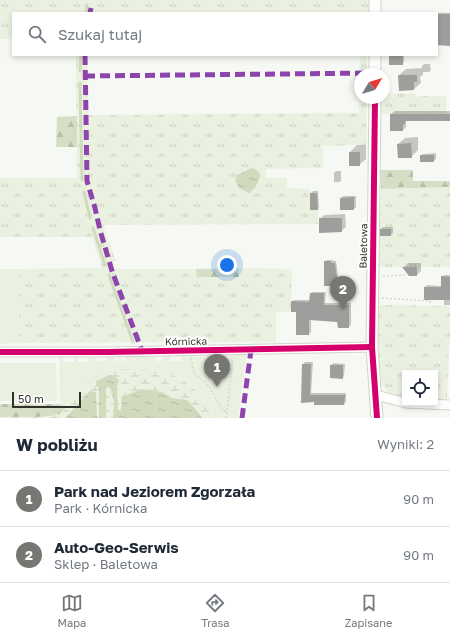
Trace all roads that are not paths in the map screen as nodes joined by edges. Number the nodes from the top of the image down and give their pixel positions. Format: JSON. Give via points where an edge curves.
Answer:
{"nodes":[{"id":1,"x":375,"y":0,"type":"edge"},
{"id":2,"x":375,"y":12,"type":"edge"},
{"id":3,"x":375,"y":56,"type":"edge"},
{"id":4,"x":375,"y":68,"type":"edge"},
{"id":5,"x":375,"y":104,"type":"edge"},
{"id":6,"x":372,"y":346,"type":"junction"},
{"id":7,"x":0,"y":352,"type":"edge"},
{"id":8,"x":376,"y":395,"type":"junction"},
{"id":9,"x":450,"y":405,"type":"edge"},
{"id":10,"x":377,"y":418,"type":"edge"}],
"edges":[{"from":1,"to":2,"type":"street"},
{"from":3,"to":4,"type":"street"},
{"from":5,"to":6,"type":"street","name":"Baletowa"},
{"from":6,"to":7,"type":"street","name":"Kórnicka","via":[[191,351]]},
{"from":6,"to":8,"type":"street","name":"Baletowa"},
{"from":8,"to":9,"type":"street","via":[[406,403]]},
{"from":8,"to":10,"type":"street","name":"Baletowa"}]}
